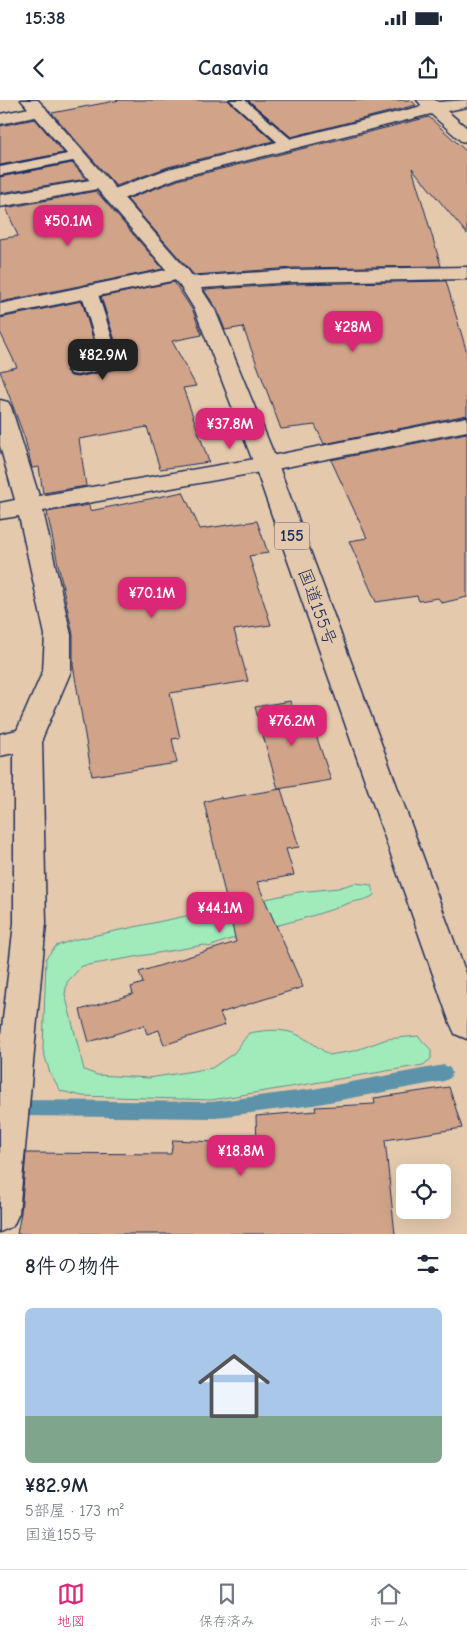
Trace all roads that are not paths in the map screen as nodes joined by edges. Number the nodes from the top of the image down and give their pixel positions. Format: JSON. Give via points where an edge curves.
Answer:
{"nodes":[{"id":1,"x":237,"y":100,"type":"edge"},
{"id":2,"x":467,"y":102,"type":"edge"},
{"id":3,"x":430,"y":104,"type":"edge"},
{"id":4,"x":34,"y":106,"type":"edge"},
{"id":5,"x":0,"y":119,"type":"edge"},
{"id":6,"x":467,"y":137,"type":"edge"},
{"id":7,"x":289,"y":144,"type":"junction"},
{"id":8,"x":78,"y":156,"type":"junction"},
{"id":9,"x":0,"y":171,"type":"edge"},
{"id":10,"x":108,"y":190,"type":"junction"},
{"id":11,"x":0,"y":202,"type":"edge"},
{"id":12,"x":467,"y":273,"type":"edge"},
{"id":13,"x":184,"y":278,"type":"junction"},
{"id":14,"x":89,"y":291,"type":"junction"},
{"id":15,"x":0,"y":310,"type":"edge"},
{"id":16,"x":77,"y":370,"type":"dead end"},
{"id":17,"x":0,"y":408,"type":"edge"},
{"id":18,"x":464,"y":429,"type":"edge"},
{"id":19,"x":266,"y":464,"type":"junction"},
{"id":20,"x":29,"y":505,"type":"junction"},
{"id":21,"x":0,"y":510,"type":"edge"},
{"id":22,"x":14,"y":742,"type":"edge"},
{"id":23,"x":467,"y":1023,"type":"edge"},
{"id":24,"x":0,"y":1213,"type":"edge"}],
"edges":[{"from":1,"to":7,"type":"lane"},
{"from":2,"to":3,"type":"main road"},
{"from":3,"to":6,"type":"main road"},
{"from":3,"to":7,"type":"main road"},
{"from":4,"to":5,"type":"main road"},
{"from":4,"to":8,"type":"main road","name":"国道155号","number":"155"},
{"from":7,"to":10,"type":"main road"},
{"from":8,"to":9,"type":"lane"},
{"from":8,"to":10,"type":"main road","name":"国道155号","number":"155"},
{"from":10,"to":11,"type":"main road"},
{"from":10,"to":13,"type":"main road","name":"国道155号","number":"155"},
{"from":12,"to":13,"type":"main road"},
{"from":13,"to":14,"type":"main road"},
{"from":13,"to":19,"type":"main road","name":"国道155号","number":"155","via":[[205,310]]},
{"from":14,"to":15,"type":"main road"},
{"from":14,"to":16,"type":"lane","via":[[111,363]]},
{"from":17,"to":20,"type":"main road"},
{"from":18,"to":19,"type":"main road"},
{"from":19,"to":20,"type":"main road"},
{"from":19,"to":23,"type":"main road","name":"国道155号","number":"155"},
{"from":20,"to":21,"type":"main road"},
{"from":20,"to":22,"type":"main road","via":[[58,635],[57,671]]},
{"from":22,"to":24,"type":"main road","via":[[30,923]]}]}
